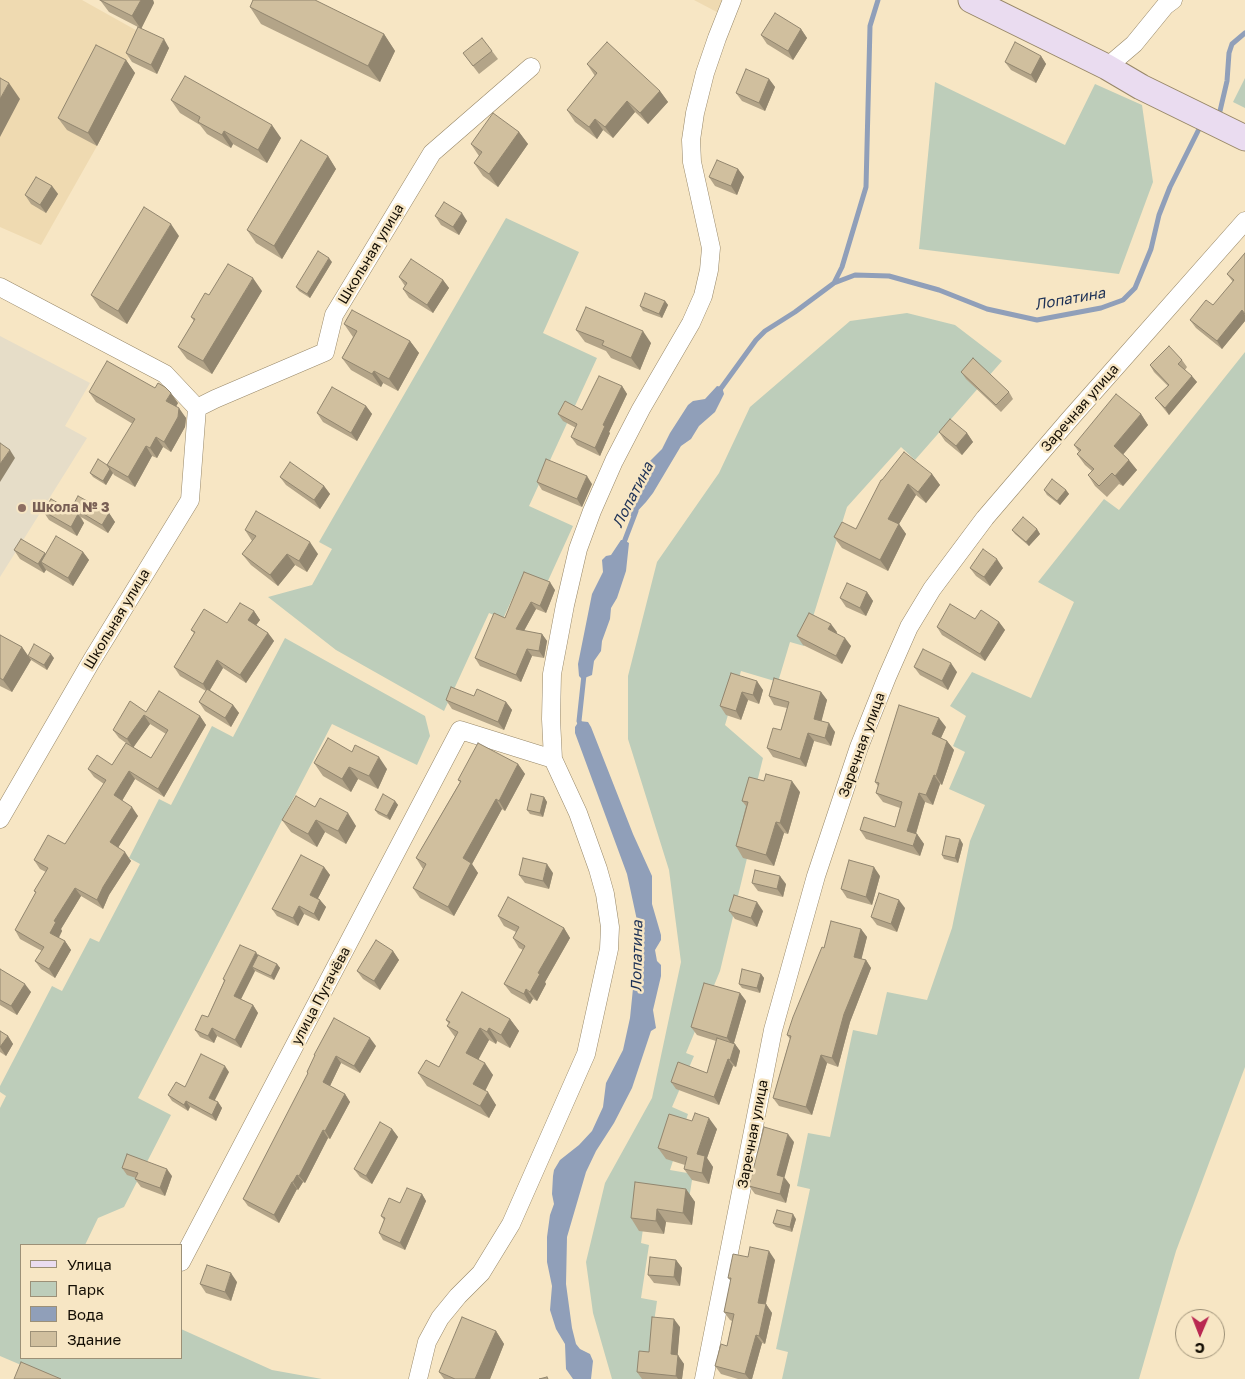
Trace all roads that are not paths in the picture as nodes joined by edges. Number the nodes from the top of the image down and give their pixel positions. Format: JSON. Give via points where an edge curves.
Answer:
{"nodes":[{"id":1,"x":732,"y":0,"type":"edge"},
{"id":2,"x":971,"y":0,"type":"edge"},
{"id":3,"x":1173,"y":0,"type":"edge"},
{"id":4,"x":531,"y":67,"type":"dead end"},
{"id":5,"x":1107,"y":67,"type":"junction"},
{"id":6,"x":1245,"y":138,"type":"edge"},
{"id":7,"x":1245,"y":221,"type":"edge"},
{"id":8,"x":0,"y":287,"type":"edge"},
{"id":9,"x":197,"y":408,"type":"junction"},
{"id":10,"x":553,"y":758,"type":"junction"},
{"id":11,"x":0,"y":819,"type":"edge"},
{"id":12,"x":182,"y":1260,"type":"edge"},
{"id":13,"x":418,"y":1379,"type":"edge"},
{"id":14,"x":704,"y":1379,"type":"edge"}],
"edges":[{"from":1,"to":10,"type":"street","via":[[705,73],[691,140],[692,162],[711,248],[703,296],[614,461],[578,549],[552,674]]},
{"from":2,"to":5,"type":"main road"},
{"from":3,"to":5,"type":"street","via":[[1134,44]]},
{"from":4,"to":9,"type":"street","name":"Школьная улица","via":[[432,153],[334,315],[325,352]]},
{"from":5,"to":6,"type":"main road"},
{"from":7,"to":14,"type":"street","name":"Заречная улица","via":[[985,518],[909,627],[859,747],[816,876],[773,1030]]},
{"from":8,"to":9,"type":"street","via":[[165,374]]},
{"from":9,"to":11,"type":"street","name":"Школьная улица","via":[[190,500]]},
{"from":10,"to":12,"type":"street","name":"улица Пугачёва","via":[[460,730]]},
{"from":10,"to":13,"type":"street","via":[[578,813],[598,869],[610,927],[610,949],[586,1054],[511,1224],[481,1273],[440,1318],[427,1342]]}]}
